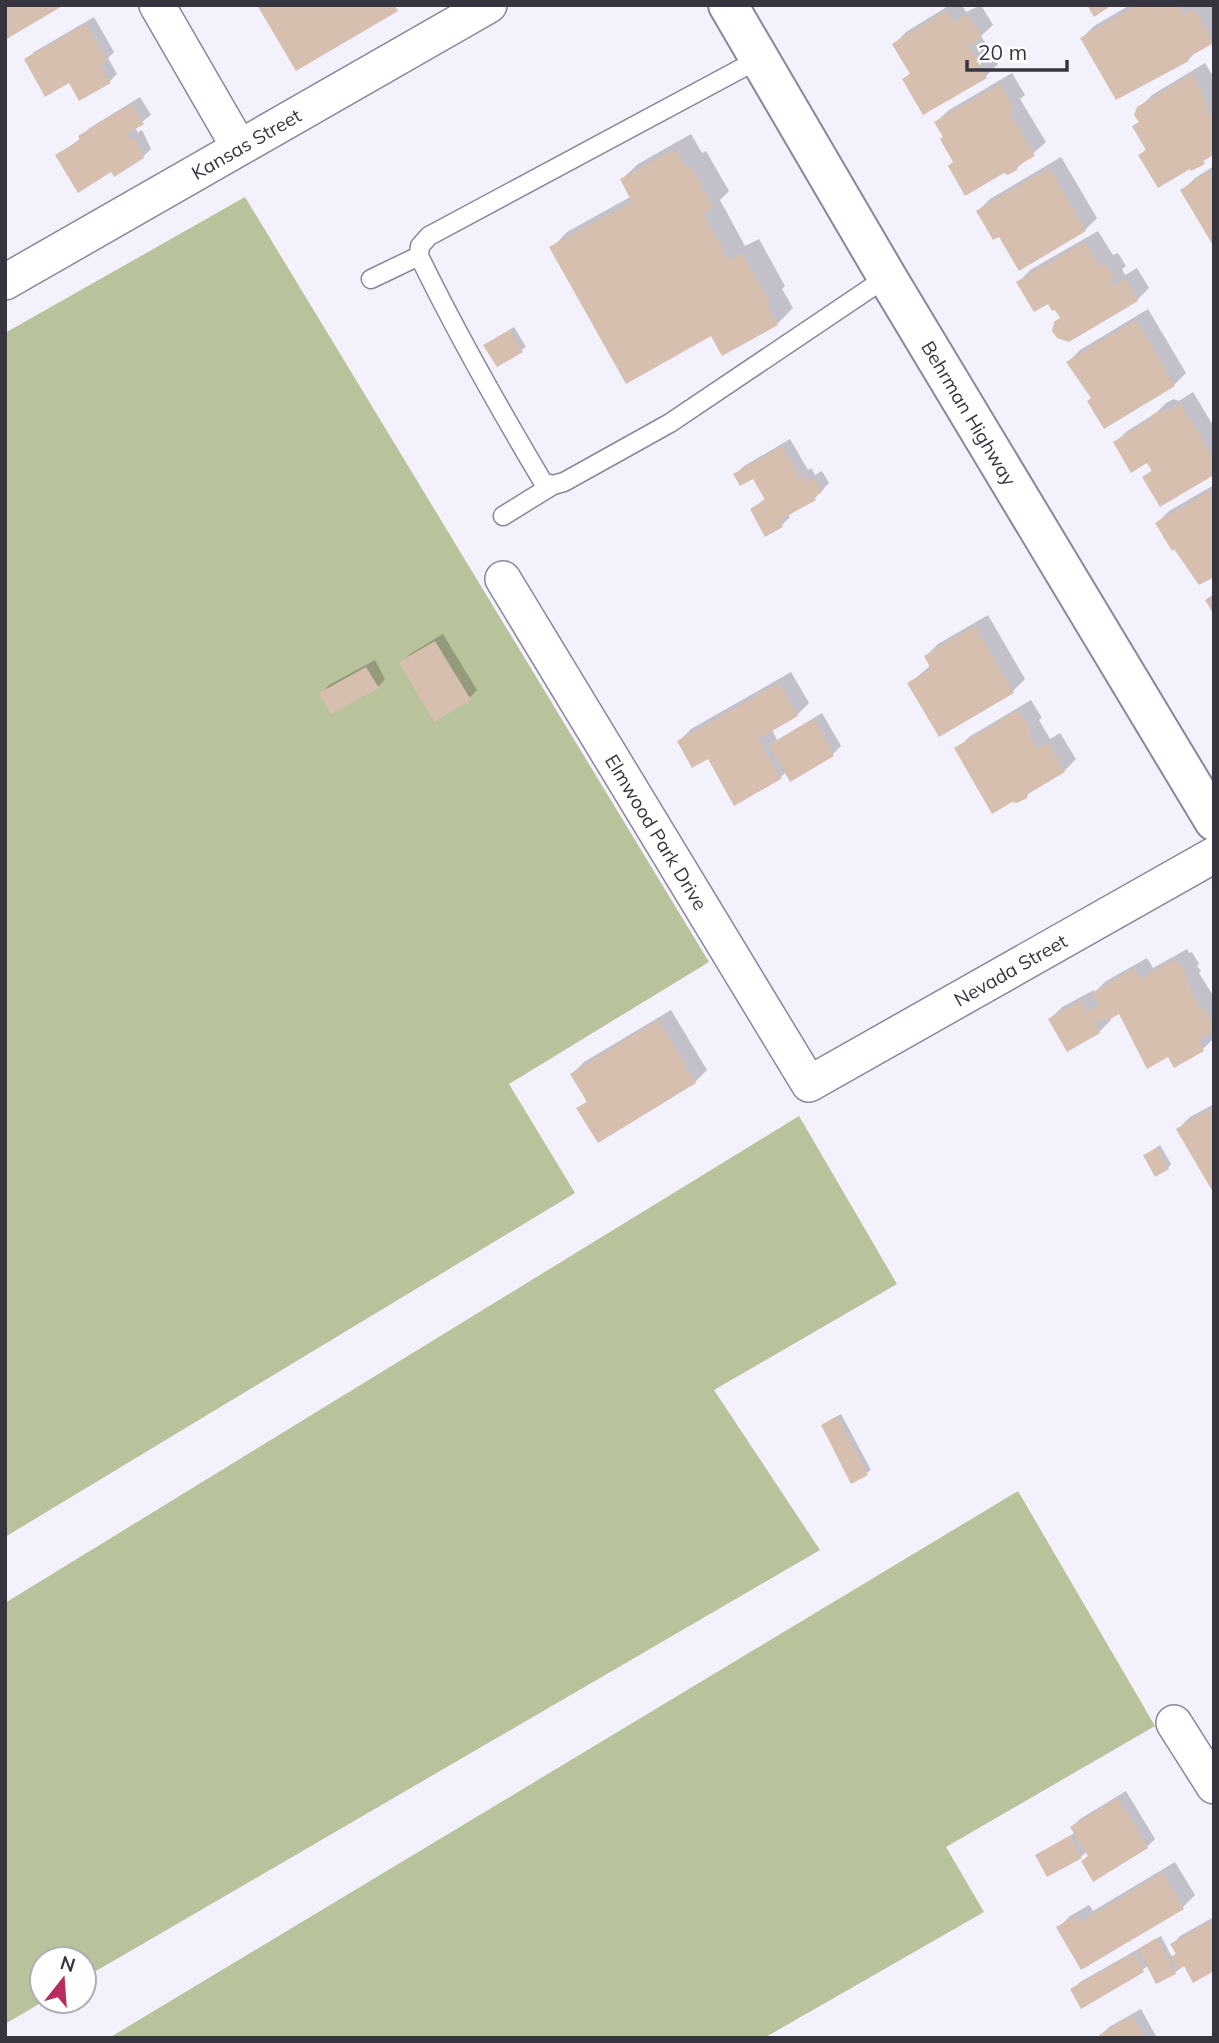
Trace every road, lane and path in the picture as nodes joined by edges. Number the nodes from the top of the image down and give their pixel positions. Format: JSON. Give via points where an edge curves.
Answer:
{"nodes":[{"id":1,"x":157,"y":5,"type":"edge"},
{"id":2,"x":489,"y":5,"type":"edge"},
{"id":3,"x":728,"y":5,"type":"edge"},
{"id":4,"x":759,"y":59,"type":"junction"},
{"id":5,"x":239,"y":147,"type":"junction"},
{"id":6,"x":419,"y":256,"type":"junction"},
{"id":7,"x":887,"y":277,"type":"junction"},
{"id":8,"x":371,"y":279,"type":"dead end"},
{"id":9,"x":5,"y":282,"type":"edge"},
{"id":10,"x":553,"y":485,"type":"junction"},
{"id":11,"x":503,"y":516,"type":"dead end"},
{"id":12,"x":503,"y":579,"type":"dead end"},
{"id":13,"x":1214,"y":821,"type":"edge"},
{"id":14,"x":1214,"y":855,"type":"edge"},
{"id":15,"x":809,"y":1084,"type":"joint"},
{"id":16,"x":1174,"y":1723,"type":"dead end"},
{"id":17,"x":1214,"y":1786,"type":"edge"}],
"edges":[{"from":1,"to":5,"type":"street"},
{"from":2,"to":5,"type":"street","name":"Kansas Street"},
{"from":3,"to":4,"type":"street","name":"Behrman Highway"},
{"from":4,"to":6,"type":"lane","via":[[429,236],[420,246]]},
{"from":4,"to":7,"type":"street","name":"Behrman Highway"},
{"from":5,"to":9,"type":"street","name":"Kansas Street"},
{"from":6,"to":8,"type":"lane"},
{"from":6,"to":10,"type":"lane","via":[[457,334],[542,482]]},
{"from":7,"to":10,"type":"lane","via":[[670,423]]},
{"from":7,"to":13,"type":"street","name":"Behrman Highway"},
{"from":10,"to":11,"type":"lane"},
{"from":12,"to":15,"type":"street","name":"Elmwood Park Drive"},
{"from":14,"to":15,"type":"street","name":"Nevada Street"},
{"from":16,"to":17,"type":"street"}]}
